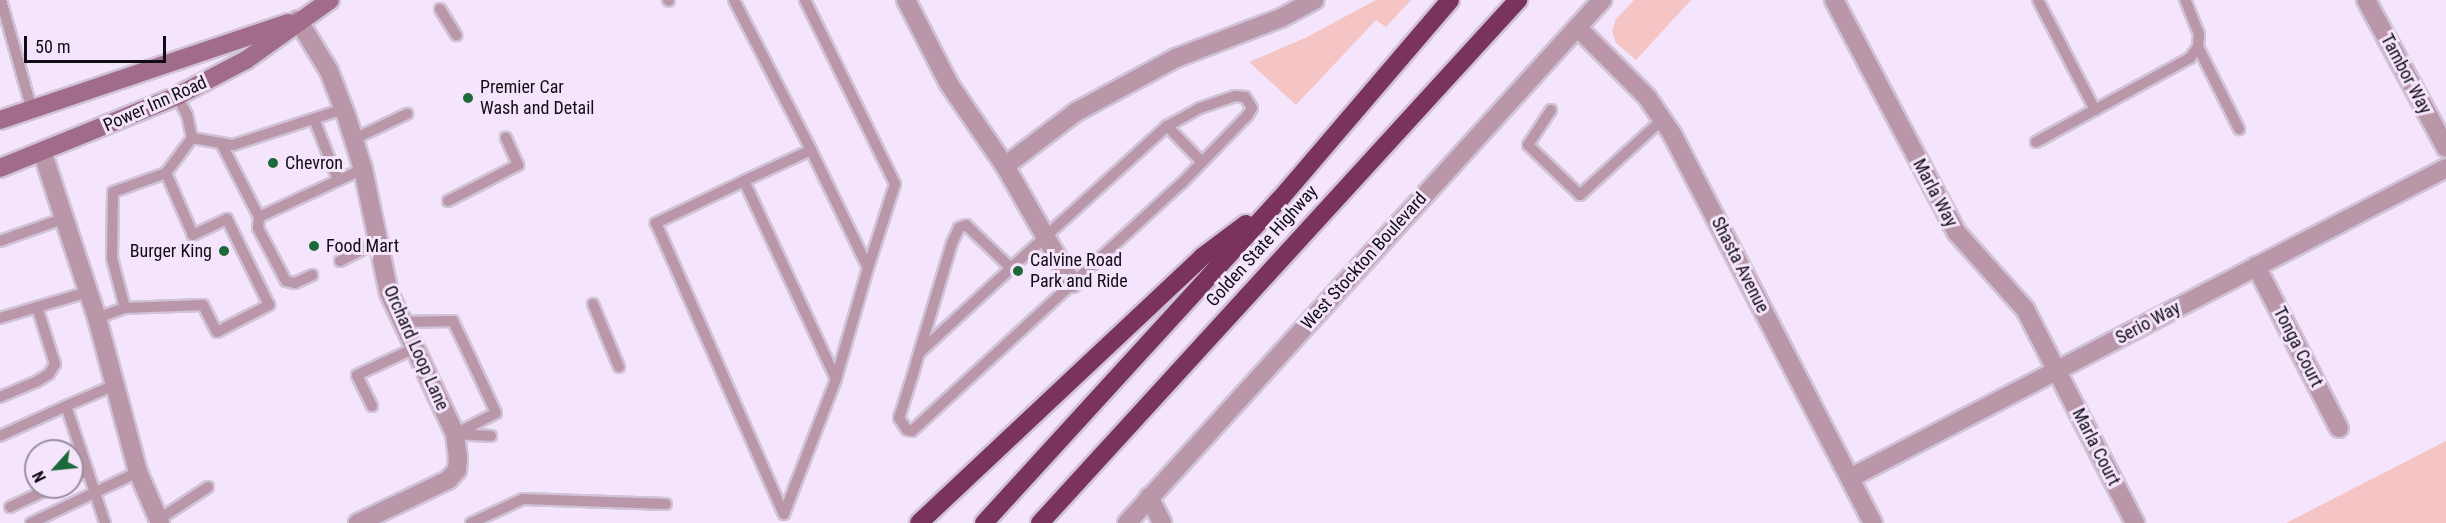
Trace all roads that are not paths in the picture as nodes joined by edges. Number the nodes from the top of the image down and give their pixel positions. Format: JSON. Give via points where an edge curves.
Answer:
{"nodes":[{"id":1,"x":330,"y":0,"type":"edge"},
{"id":2,"x":734,"y":0,"type":"edge"},
{"id":3,"x":805,"y":0,"type":"edge"},
{"id":4,"x":906,"y":0,"type":"edge"},
{"id":5,"x":1316,"y":0,"type":"edge"},
{"id":6,"x":1450,"y":0,"type":"edge"},
{"id":7,"x":1518,"y":0,"type":"edge"},
{"id":8,"x":1602,"y":0,"type":"edge"},
{"id":9,"x":1834,"y":0,"type":"edge"},
{"id":10,"x":2038,"y":0,"type":"edge"},
{"id":11,"x":2185,"y":0,"type":"edge"},
{"id":12,"x":2366,"y":0,"type":"edge"},
{"id":13,"x":3,"y":2,"type":"edge"},
{"id":14,"x":440,"y":9,"type":"dead end"},
{"id":15,"x":298,"y":20,"type":"junction"},
{"id":16,"x":1577,"y":27,"type":"junction"},
{"id":17,"x":456,"y":34,"type":"dead end"},
{"id":18,"x":2198,"y":47,"type":"junction"},
{"id":19,"x":177,"y":96,"type":"junction"},
{"id":20,"x":344,"y":109,"type":"junction"},
{"id":21,"x":32,"y":110,"type":"junction"},
{"id":22,"x":1551,"y":110,"type":"dead end"},
{"id":23,"x":2095,"y":110,"type":"junction"},
{"id":24,"x":407,"y":114,"type":"dead end"},
{"id":25,"x":314,"y":119,"type":"junction"},
{"id":26,"x":1663,"y":119,"type":"junction"},
{"id":27,"x":0,"y":120,"type":"edge"},
{"id":28,"x":1167,"y":126,"type":"junction"},
{"id":29,"x":2239,"y":129,"type":"dead end"},
{"id":30,"x":192,"y":138,"type":"junction"},
{"id":31,"x":506,"y":138,"type":"dead end"},
{"id":32,"x":354,"y":139,"type":"junction"},
{"id":33,"x":2036,"y":142,"type":"dead end"},
{"id":34,"x":220,"y":143,"type":"junction"},
{"id":35,"x":2446,"y":148,"type":"edge"},
{"id":36,"x":811,"y":150,"type":"junction"},
{"id":37,"x":42,"y":151,"type":"junction"},
{"id":38,"x":1202,"y":162,"type":"junction"},
{"id":39,"x":1005,"y":166,"type":"junction"},
{"id":40,"x":0,"y":168,"type":"edge"},
{"id":41,"x":2446,"y":168,"type":"edge"},
{"id":42,"x":363,"y":169,"type":"junction"},
{"id":43,"x":166,"y":173,"type":"junction"},
{"id":44,"x":338,"y":180,"type":"junction"},
{"id":45,"x":744,"y":181,"type":"junction"},
{"id":46,"x":1281,"y":198,"type":"junction"},
{"id":47,"x":448,"y":201,"type":"dead end"},
{"id":48,"x":259,"y":217,"type":"junction"},
{"id":49,"x":65,"y":218,"type":"junction"},
{"id":50,"x":1046,"y":237,"type":"junction"},
{"id":51,"x":0,"y":241,"type":"edge"},
{"id":52,"x":377,"y":242,"type":"junction"},
{"id":53,"x":340,"y":261,"type":"dead end"},
{"id":54,"x":2256,"y":266,"type":"junction"},
{"id":55,"x":868,"y":268,"type":"junction"},
{"id":56,"x":1011,"y":268,"type":"junction"},
{"id":57,"x":312,"y":275,"type":"dead end"},
{"id":58,"x":1072,"y":283,"type":"junction"},
{"id":59,"x":88,"y":292,"type":"junction"},
{"id":60,"x":593,"y":304,"type":"dead end"},
{"id":61,"x":37,"y":307,"type":"junction"},
{"id":62,"x":125,"y":308,"type":"junction"},
{"id":63,"x":0,"y":318,"type":"edge"},
{"id":64,"x":97,"y":318,"type":"junction"},
{"id":65,"x":403,"y":322,"type":"junction"},
{"id":66,"x":415,"y":348,"type":"junction"},
{"id":67,"x":919,"y":352,"type":"junction"},
{"id":68,"x":619,"y":367,"type":"dead end"},
{"id":69,"x":2057,"y":370,"type":"junction"},
{"id":70,"x":836,"y":379,"type":"junction"},
{"id":71,"x":115,"y":385,"type":"junction"},
{"id":72,"x":0,"y":397,"type":"edge"},
{"id":73,"x":66,"y":406,"type":"junction"},
{"id":74,"x":372,"y":406,"type":"dead end"},
{"id":75,"x":2339,"y":428,"type":"dead end"},
{"id":76,"x":455,"y":434,"type":"junction"},
{"id":77,"x":0,"y":436,"type":"edge"},
{"id":78,"x":491,"y":436,"type":"dead end"},
{"id":79,"x":87,"y":471,"type":"junction"},
{"id":80,"x":84,"y":472,"type":"edge"},
{"id":81,"x":138,"y":472,"type":"junction"},
{"id":82,"x":1850,"y":478,"type":"junction"},
{"id":83,"x":208,"y":488,"type":"dead end"},
{"id":84,"x":93,"y":494,"type":"junction"},
{"id":85,"x":1149,"y":497,"type":"junction"},
{"id":86,"x":27,"y":499,"type":"edge"},
{"id":87,"x":666,"y":504,"type":"dead end"},
{"id":88,"x":10,"y":507,"type":"dead end"},
{"id":89,"x":159,"y":521,"type":"edge"},
{"id":90,"x":479,"y":522,"type":"edge"},
{"id":91,"x":30,"y":523,"type":"edge"},
{"id":92,"x":105,"y":523,"type":"edge"},
{"id":93,"x":360,"y":523,"type":"edge"},
{"id":94,"x":919,"y":523,"type":"edge"},
{"id":95,"x":984,"y":523,"type":"edge"},
{"id":96,"x":1040,"y":523,"type":"edge"},
{"id":97,"x":1127,"y":523,"type":"edge"},
{"id":98,"x":1162,"y":523,"type":"edge"},
{"id":99,"x":1873,"y":523,"type":"edge"},
{"id":100,"x":2135,"y":523,"type":"edge"}],
"edges":[{"from":1,"to":15,"type":"main road","name":"Power Inn Road"},
{"from":2,"to":36,"type":"lane"},
{"from":3,"to":55,"type":"lane","via":[[895,184]]},
{"from":4,"to":39,"type":"street","via":[[949,84]]},
{"from":5,"to":39,"type":"street","via":[[1281,18],[1176,58],[1076,112]]},
{"from":6,"to":46,"type":"highway","name":"Golden State Highway"},
{"from":7,"to":96,"type":"highway","name":"Golden State Highway"},
{"from":8,"to":16,"type":"street","name":"West Stockton Boulevard"},
{"from":9,"to":69,"type":"street","name":"Marla Way","via":[[1957,233],[2025,309]]},
{"from":10,"to":23,"type":"lane"},
{"from":11,"to":18,"type":"lane","via":[[2199,34]]},
{"from":12,"to":35,"type":"street","name":"Tambor Way"},
{"from":13,"to":21,"type":"lane"},
{"from":14,"to":17,"type":"lane"},
{"from":15,"to":19,"type":"main road","name":"Power Inn Road","via":[[246,60]]},
{"from":15,"to":20,"type":"street","name":"Orchard Loop Lane","via":[[329,71]]},
{"from":15,"to":21,"type":"main road","name":"Power Inn Road"},
{"from":16,"to":26,"type":"street","name":"Shasta Avenue","via":[[1647,97]]},
{"from":16,"to":85,"type":"street","name":"West Stockton Boulevard"},
{"from":18,"to":23,"type":"lane","via":[[2190,58]]},
{"from":18,"to":29,"type":"lane"},
{"from":19,"to":30,"type":"lane"},
{"from":19,"to":37,"type":"main road","name":"Power Inn Road"},
{"from":20,"to":25,"type":"lane"},
{"from":20,"to":32,"type":"street","name":"Orchard Loop Lane"},
{"from":21,"to":27,"type":"main road","name":"Power Inn Road"},
{"from":22,"to":26,"type":"lane","via":[[1528,146],[1580,195]]},
{"from":23,"to":33,"type":"lane"},
{"from":24,"to":32,"type":"lane"},
{"from":25,"to":34,"type":"lane","via":[[233,145]]},
{"from":25,"to":44,"type":"lane"},
{"from":26,"to":82,"type":"street","name":"Shasta Avenue"},
{"from":28,"to":38,"type":"lane"},
{"from":28,"to":38,"type":"lane","via":[[1200,108],[1235,96],[1245,97],[1252,108],[1247,116]]},
{"from":28,"to":50,"type":"lane"},
{"from":30,"to":34,"type":"lane"},
{"from":30,"to":43,"type":"lane"},
{"from":31,"to":47,"type":"lane","via":[[518,165]]},
{"from":32,"to":42,"type":"street","name":"Orchard Loop Lane"},
{"from":34,"to":48,"type":"lane"},
{"from":36,"to":45,"type":"lane"},
{"from":36,"to":55,"type":"lane"},
{"from":37,"to":40,"type":"main road","name":"Power Inn Road"},
{"from":37,"to":49,"type":"street"},
{"from":38,"to":58,"type":"lane"},
{"from":39,"to":50,"type":"street"},
{"from":41,"to":54,"type":"street","name":"Serio Way"},
{"from":42,"to":44,"type":"lane"},
{"from":42,"to":52,"type":"street","name":"Orchard Loop Lane"},
{"from":43,"to":62,"type":"lane","via":[[113,192],[112,258]]},
{"from":43,"to":62,"type":"lane","via":[[193,235],[227,219],[269,305],[217,332],[203,305]]},
{"from":44,"to":48,"type":"lane"},
{"from":45,"to":70,"type":"lane"},
{"from":45,"to":70,"type":"lane","via":[[656,223],[784,514]]},
{"from":46,"to":94,"type":"highway","via":[[1202,257]]},
{"from":46,"to":95,"type":"highway","name":"Golden State Highway"},
{"from":48,"to":57,"type":"lane","via":[[258,228],[286,280],[295,283]]},
{"from":49,"to":51,"type":"lane"},
{"from":49,"to":59,"type":"street"},
{"from":50,"to":56,"type":"lane"},
{"from":50,"to":58,"type":"street"},
{"from":52,"to":53,"type":"lane"},
{"from":52,"to":65,"type":"street","name":"Orchard Loop Lane","via":[[389,293]]},
{"from":54,"to":69,"type":"street","name":"Serio Way"},
{"from":54,"to":75,"type":"street","name":"Tonga Court"},
{"from":55,"to":70,"type":"lane"},
{"from":56,"to":67,"type":"lane"},
{"from":56,"to":67,"type":"lane","via":[[966,225],[959,228]]},
{"from":58,"to":67,"type":"lane","via":[[912,431],[899,418]]},
{"from":59,"to":61,"type":"lane"},
{"from":59,"to":64,"type":"street"},
{"from":60,"to":68,"type":"lane"},
{"from":61,"to":63,"type":"lane"},
{"from":61,"to":72,"type":"lane","via":[[55,364],[49,374],[36,382]]},
{"from":62,"to":64,"type":"lane"},
{"from":64,"to":71,"type":"street"},
{"from":65,"to":66,"type":"street","name":"Orchard Loop Lane"},
{"from":65,"to":76,"type":"lane","via":[[453,321],[472,361],[496,413]]},
{"from":66,"to":74,"type":"lane","via":[[357,375]]},
{"from":66,"to":76,"type":"street","name":"Orchard Loop Lane"},
{"from":69,"to":82,"type":"street","name":"Serio Way"},
{"from":69,"to":100,"type":"street","name":"Marla Court"},
{"from":71,"to":73,"type":"lane"},
{"from":71,"to":81,"type":"street"},
{"from":73,"to":77,"type":"lane"},
{"from":73,"to":79,"type":"lane"},
{"from":76,"to":78,"type":"lane"},
{"from":76,"to":93,"type":"street","name":"Orchard Loop Lane","via":[[457,470],[448,480]]},
{"from":79,"to":80,"type":"lane"},
{"from":79,"to":84,"type":"lane"},
{"from":81,"to":84,"type":"lane"},
{"from":81,"to":89,"type":"street"},
{"from":82,"to":99,"type":"street","name":"Shasta Avenue"},
{"from":83,"to":89,"type":"lane"},
{"from":84,"to":91,"type":"lane"},
{"from":84,"to":92,"type":"lane"},
{"from":85,"to":97,"type":"street","name":"West Stockton Boulevard"},
{"from":85,"to":98,"type":"street"},
{"from":86,"to":88,"type":"lane"},
{"from":87,"to":90,"type":"lane","via":[[523,499]]}]}
